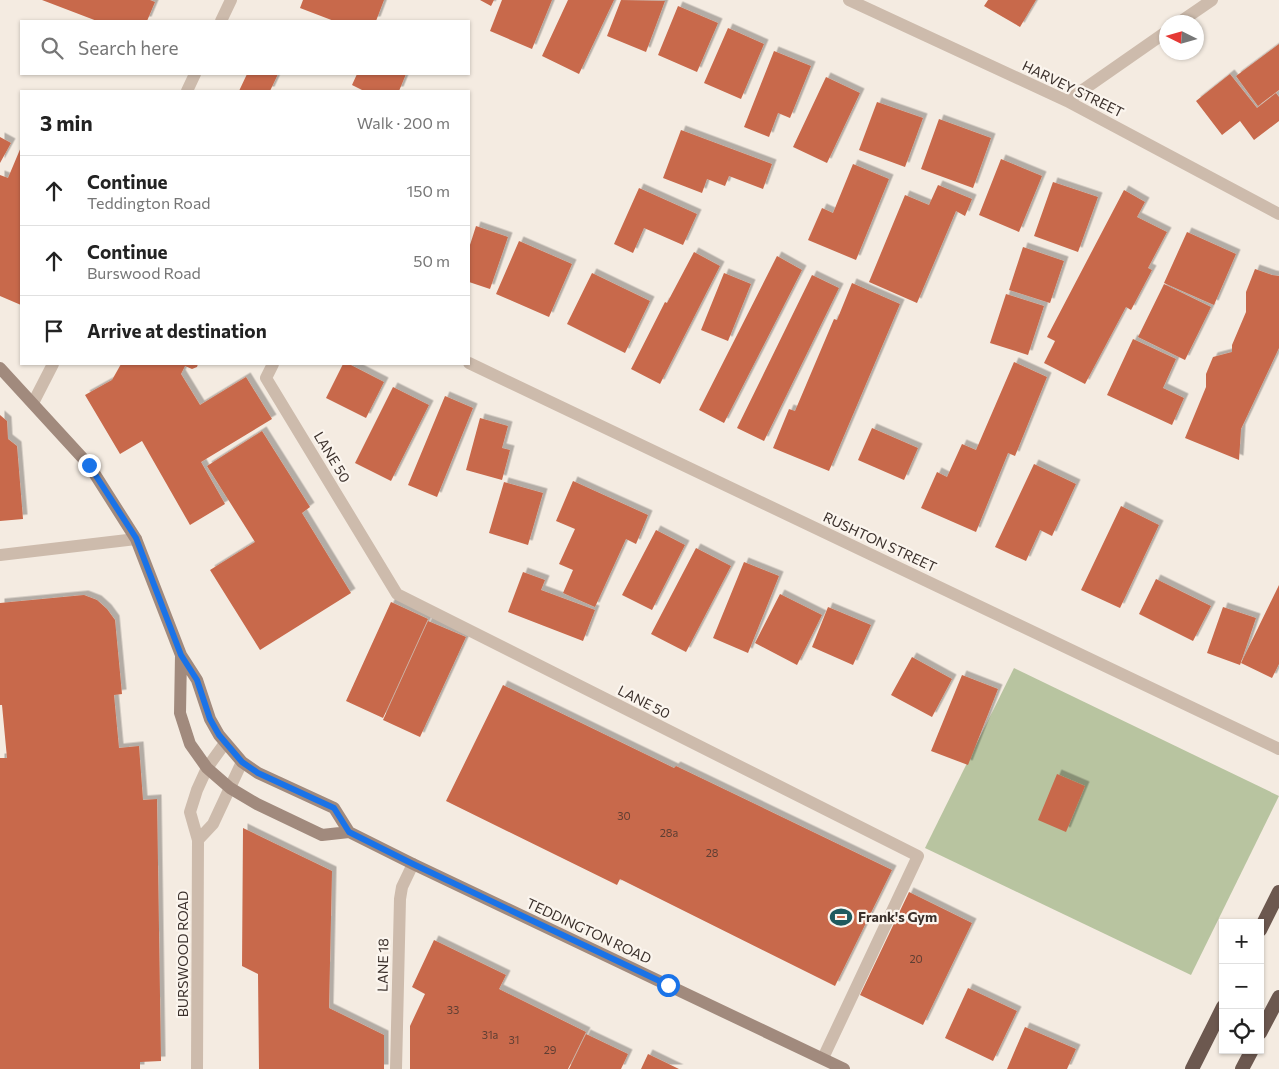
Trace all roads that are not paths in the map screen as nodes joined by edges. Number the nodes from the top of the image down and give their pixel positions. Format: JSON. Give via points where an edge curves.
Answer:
{"nodes":[{"id":1,"x":231,"y":0,"type":"edge"},
{"id":2,"x":849,"y":0,"type":"edge"},
{"id":3,"x":1212,"y":0,"type":"edge"},
{"id":4,"x":1190,"y":15,"type":"edge"},
{"id":5,"x":221,"y":20,"type":"edge"},
{"id":6,"x":1159,"y":37,"type":"edge"},
{"id":7,"x":195,"y":75,"type":"edge"},
{"id":8,"x":187,"y":90,"type":"edge"},
{"id":9,"x":1067,"y":101,"type":"junction"},
{"id":10,"x":1279,"y":214,"type":"edge"},
{"id":11,"x":470,"y":363,"type":"edge"},
{"id":12,"x":52,"y":365,"type":"edge"},
{"id":13,"x":272,"y":365,"type":"edge"},
{"id":14,"x":0,"y":368,"type":"edge"},
{"id":15,"x":33,"y":403,"type":"junction"},
{"id":16,"x":136,"y":538,"type":"junction"},
{"id":17,"x":0,"y":556,"type":"edge"},
{"id":18,"x":181,"y":655,"type":"junction"},
{"id":19,"x":225,"y":744,"type":"junction"},
{"id":20,"x":1279,"y":748,"type":"edge"},
{"id":21,"x":242,"y":762,"type":"junction"},
{"id":22,"x":207,"y":768,"type":"junction"},
{"id":23,"x":230,"y":788,"type":"junction"},
{"id":24,"x":349,"y":832,"type":"junction"},
{"id":25,"x":198,"y":840,"type":"junction"},
{"id":26,"x":413,"y":864,"type":"junction"},
{"id":27,"x":1279,"y":892,"type":"edge"},
{"id":28,"x":1264,"y":922,"type":"edge"},
{"id":29,"x":1279,"y":997,"type":"edge"},
{"id":30,"x":1222,"y":1009,"type":"edge"},
{"id":31,"x":1264,"y":1026,"type":"edge"},
{"id":32,"x":1250,"y":1054,"type":"edge"},
{"id":33,"x":823,"y":1058,"type":"junction"},
{"id":34,"x":198,"y":1069,"type":"edge"},
{"id":35,"x":396,"y":1069,"type":"edge"},
{"id":36,"x":844,"y":1069,"type":"edge"},
{"id":37,"x":1192,"y":1069,"type":"edge"},
{"id":38,"x":1242,"y":1069,"type":"edge"}],
"edges":[{"from":1,"to":5,"type":"street"},
{"from":2,"to":9,"type":"street","name":"HARVEY STREET"},
{"from":3,"to":4,"type":"street"},
{"from":6,"to":9,"type":"street"},
{"from":7,"to":8,"type":"street"},
{"from":9,"to":10,"type":"street","name":"HARVEY STREET"},
{"from":11,"to":20,"type":"street","name":"RUSHTON STREET"},
{"from":12,"to":15,"type":"street"},
{"from":13,"to":33,"type":"street","name":"LANE 50","via":[[266,378],[397,594],[918,856]]},
{"from":14,"to":15,"type":"main road"},
{"from":15,"to":16,"type":"main road","via":[[89,465]]},
{"from":16,"to":17,"type":"street"},
{"from":16,"to":18,"type":"main road"},
{"from":18,"to":19,"type":"main road","via":[[197,680],[210,719]]},
{"from":18,"to":22,"type":"main road","via":[[180,713],[190,744]]},
{"from":19,"to":21,"type":"main road"},
{"from":19,"to":22,"type":"street","name":"BURSWOOD ROAD"},
{"from":21,"to":23,"type":"street"},
{"from":21,"to":24,"type":"main road","via":[[258,773],[334,808]]},
{"from":22,"to":23,"type":"main road"},
{"from":22,"to":25,"type":"street","name":"BURSWOOD ROAD","via":[[190,812]]},
{"from":23,"to":24,"type":"main road","via":[[322,835]]},
{"from":23,"to":25,"type":"street","via":[[213,824]]},
{"from":24,"to":26,"type":"main road","name":"TEDDINGTON ROAD"},
{"from":25,"to":34,"type":"street","name":"BURSWOOD ROAD"},
{"from":26,"to":33,"type":"main road","name":"TEDDINGTON ROAD"},
{"from":26,"to":35,"type":"street","name":"LANE 18","via":[[400,899]]},
{"from":27,"to":28,"type":"highway"},
{"from":29,"to":31,"type":"highway"},
{"from":30,"to":37,"type":"highway"},
{"from":32,"to":38,"type":"highway"},
{"from":33,"to":36,"type":"main road","name":"TEDDINGTON ROAD"}]}
